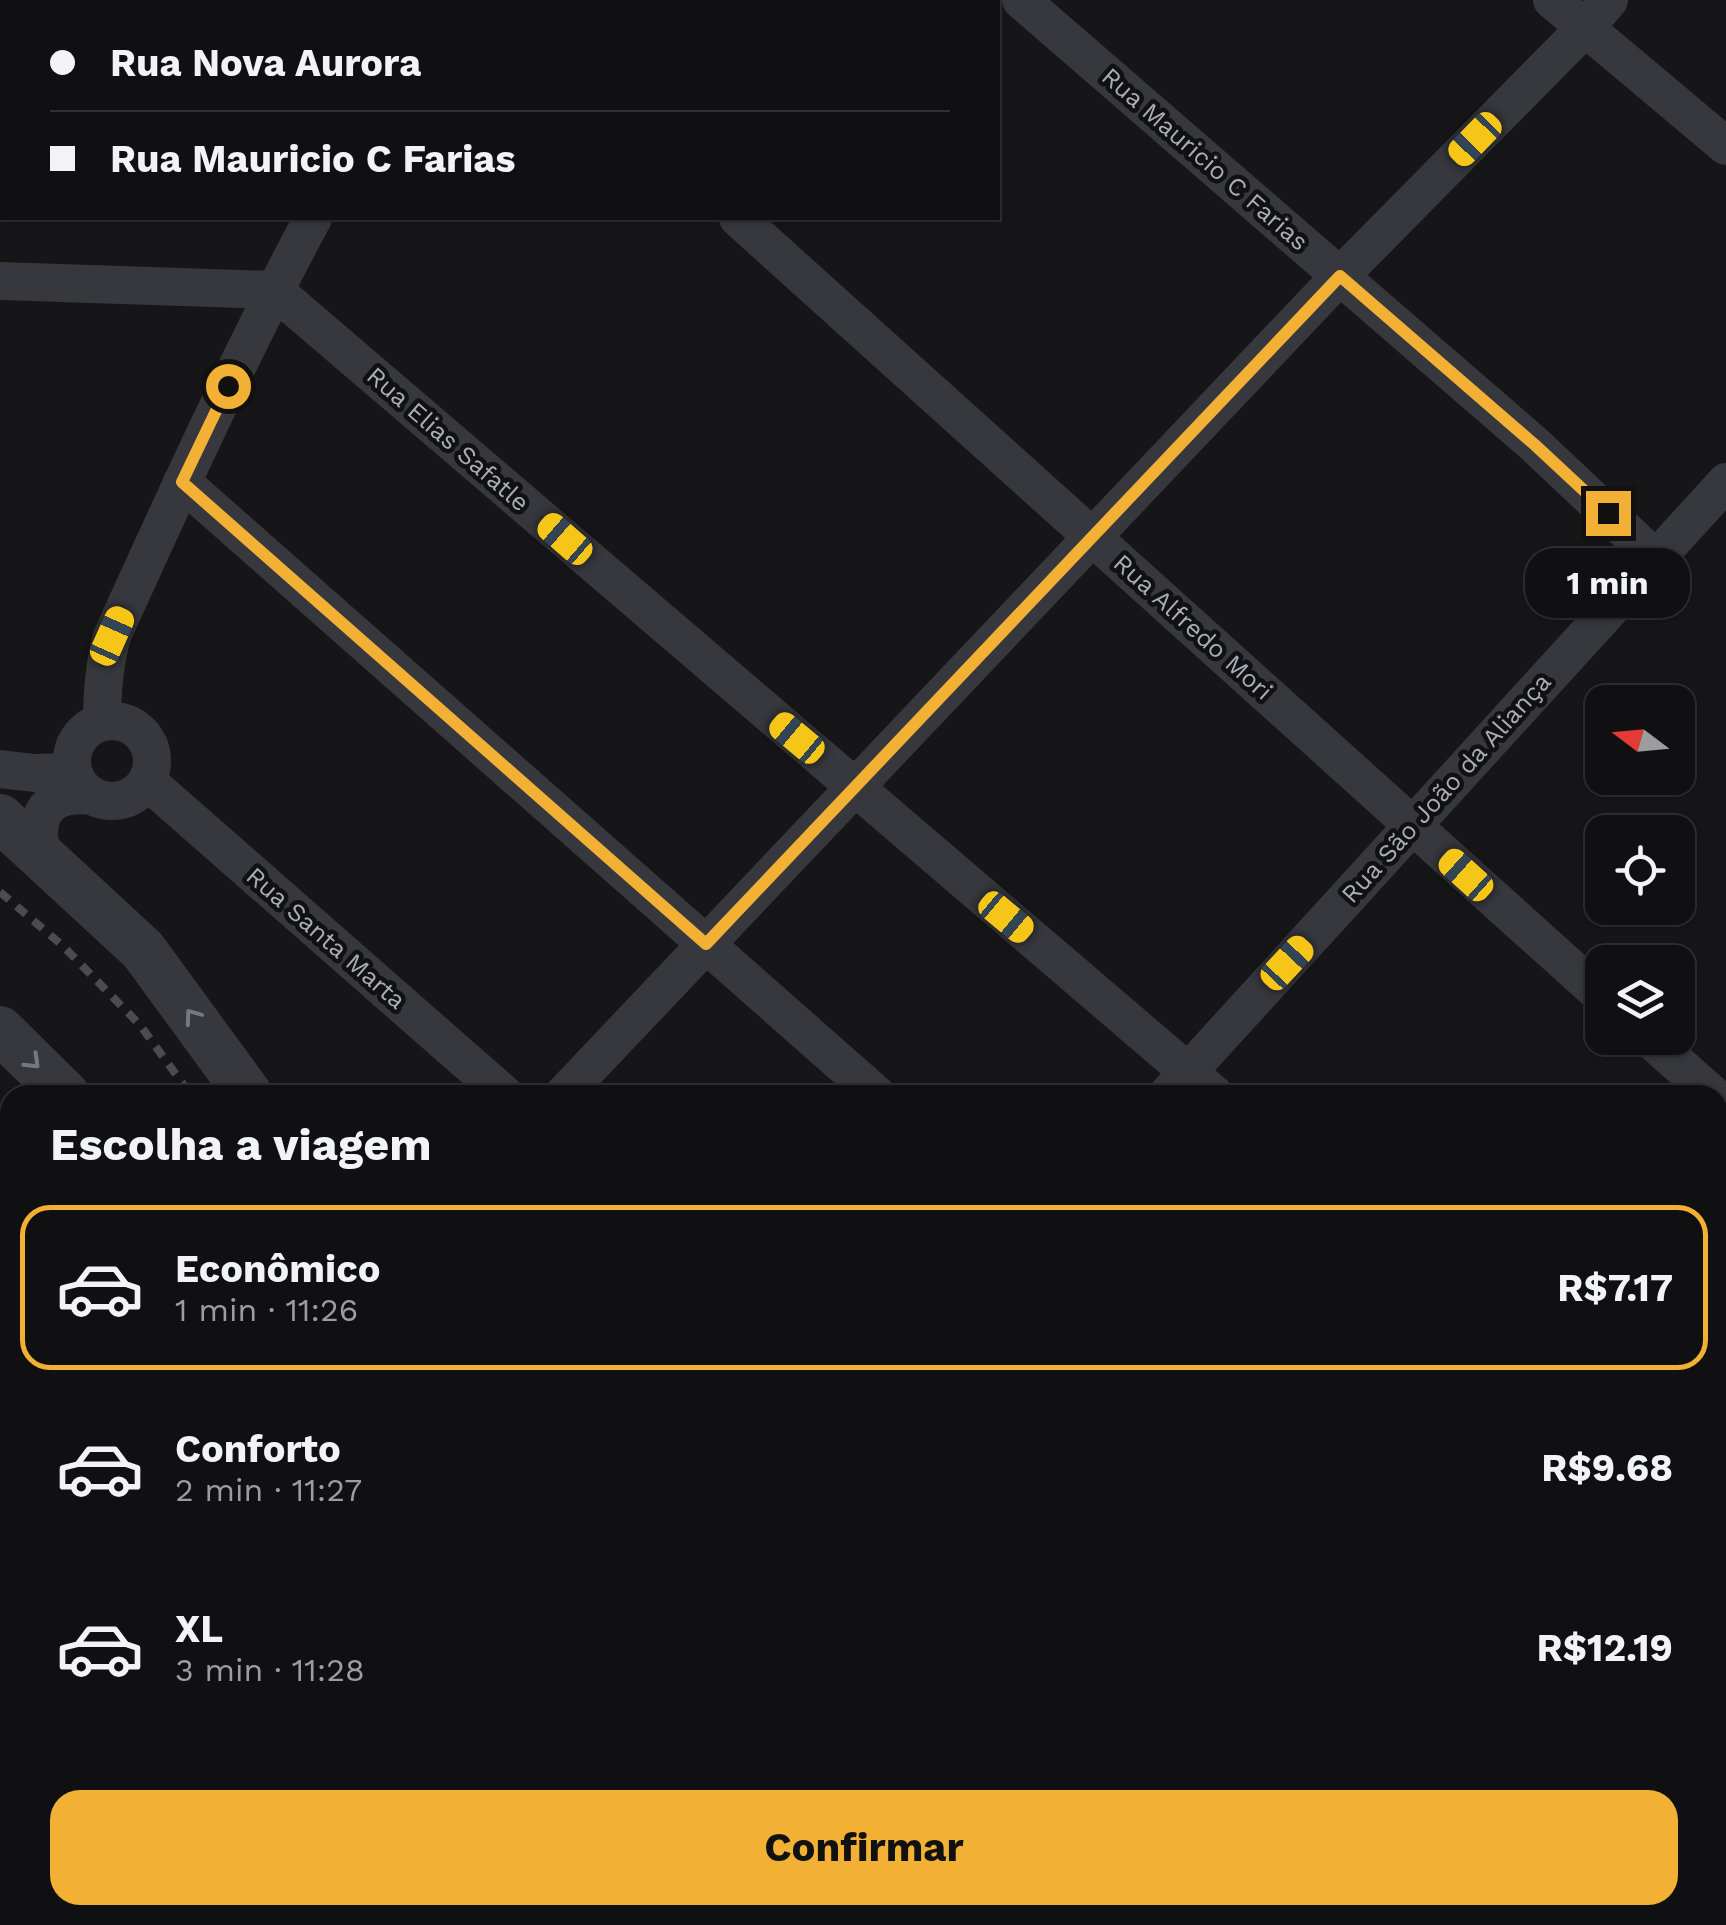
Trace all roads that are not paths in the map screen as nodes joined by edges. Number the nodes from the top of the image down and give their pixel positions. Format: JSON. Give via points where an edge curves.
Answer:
{"nodes":[{"id":1,"x":1021,"y":0,"type":"edge"},
{"id":2,"x":1552,"y":0,"type":"edge"},
{"id":3,"x":1609,"y":0,"type":"edge"},
{"id":4,"x":1584,"y":29,"type":"junction"},
{"id":5,"x":1726,"y":146,"type":"edge"},
{"id":6,"x":312,"y":220,"type":"edge"},
{"id":7,"x":740,"y":220,"type":"edge"},
{"id":8,"x":1340,"y":276,"type":"junction"},
{"id":9,"x":0,"y":281,"type":"edge"},
{"id":10,"x":274,"y":290,"type":"junction"},
{"id":11,"x":182,"y":482,"type":"junction"},
{"id":12,"x":1726,"y":482,"type":"edge"},
{"id":13,"x":1093,"y":536,"type":"junction"},
{"id":14,"x":1656,"y":559,"type":"junction"},
{"id":15,"x":102,"y":722,"type":"junction"},
{"id":16,"x":0,"y":769,"type":"edge"},
{"id":17,"x":147,"y":781,"type":"junction"},
{"id":18,"x":83,"y":784,"type":"junction"},
{"id":19,"x":855,"y":787,"type":"junction"},
{"id":20,"x":0,"y":818,"type":"edge"},
{"id":21,"x":1412,"y":826,"type":"junction"},
{"id":22,"x":43,"y":856,"type":"junction"},
{"id":23,"x":706,"y":944,"type":"junction"},
{"id":24,"x":1585,"y":981,"type":"edge"},
{"id":25,"x":0,"y":1030,"type":"edge"},
{"id":26,"x":1668,"y":1055,"type":"edge"},
{"id":27,"x":56,"y":1085,"type":"edge"},
{"id":28,"x":242,"y":1085,"type":"edge"},
{"id":29,"x":494,"y":1085,"type":"edge"},
{"id":30,"x":572,"y":1085,"type":"edge"},
{"id":31,"x":866,"y":1085,"type":"edge"},
{"id":32,"x":1188,"y":1085,"type":"edge"},
{"id":33,"x":1192,"y":1085,"type":"edge"},
{"id":34,"x":1702,"y":1085,"type":"edge"}],
"edges":[{"from":1,"to":8,"type":"street","name":"Rua Mauricio C Farias"},
{"from":2,"to":4,"type":"street"},
{"from":3,"to":4,"type":"street"},
{"from":4,"to":5,"type":"street"},
{"from":4,"to":8,"type":"street"},
{"from":6,"to":10,"type":"street"},
{"from":7,"to":13,"type":"street","name":"Rua Alfredo Mori"},
{"from":8,"to":13,"type":"street"},
{"from":8,"to":14,"type":"street","name":"Rua Mauricio C Farias"},
{"from":9,"to":10,"type":"street"},
{"from":10,"to":11,"type":"street"},
{"from":10,"to":19,"type":"street","name":"Rua Elias Safatle"},
{"from":11,"to":15,"type":"street","via":[[112,636]]},
{"from":11,"to":23,"type":"street"},
{"from":12,"to":14,"type":"street","name":"Rua São João da Aliança"},
{"from":13,"to":19,"type":"street"},
{"from":13,"to":21,"type":"street","name":"Rua Alfredo Mori"},
{"from":14,"to":21,"type":"street","name":"Rua São João da Aliança"},
{"from":15,"to":17,"type":"street","via":[[132,726],[144,737],[151,751]]},
{"from":15,"to":18,"type":"street","via":[[88,729],[72,756]]},
{"from":16,"to":18,"type":"street"},
{"from":17,"to":18,"type":"street","via":[[122,800],[107,801]]},
{"from":17,"to":29,"type":"street","name":"Rua Santa Marta"},
{"from":18,"to":22,"type":"street","via":[[45,811],[38,831]]},
{"from":19,"to":23,"type":"street"},
{"from":19,"to":32,"type":"street","name":"Rua Elias Safatle"},
{"from":20,"to":22,"type":"street"},
{"from":21,"to":24,"type":"street","name":"Rua Alfredo Mori"},
{"from":21,"to":33,"type":"street","name":"Rua São João da Aliança"},
{"from":28,"to":22,"type":"street","one_way":true,"via":[[143,950]]},
{"from":23,"to":30,"type":"street"},
{"from":23,"to":31,"type":"street"},
{"from":25,"to":27,"type":"street","one_way":true},
{"from":26,"to":34,"type":"street"}]}
